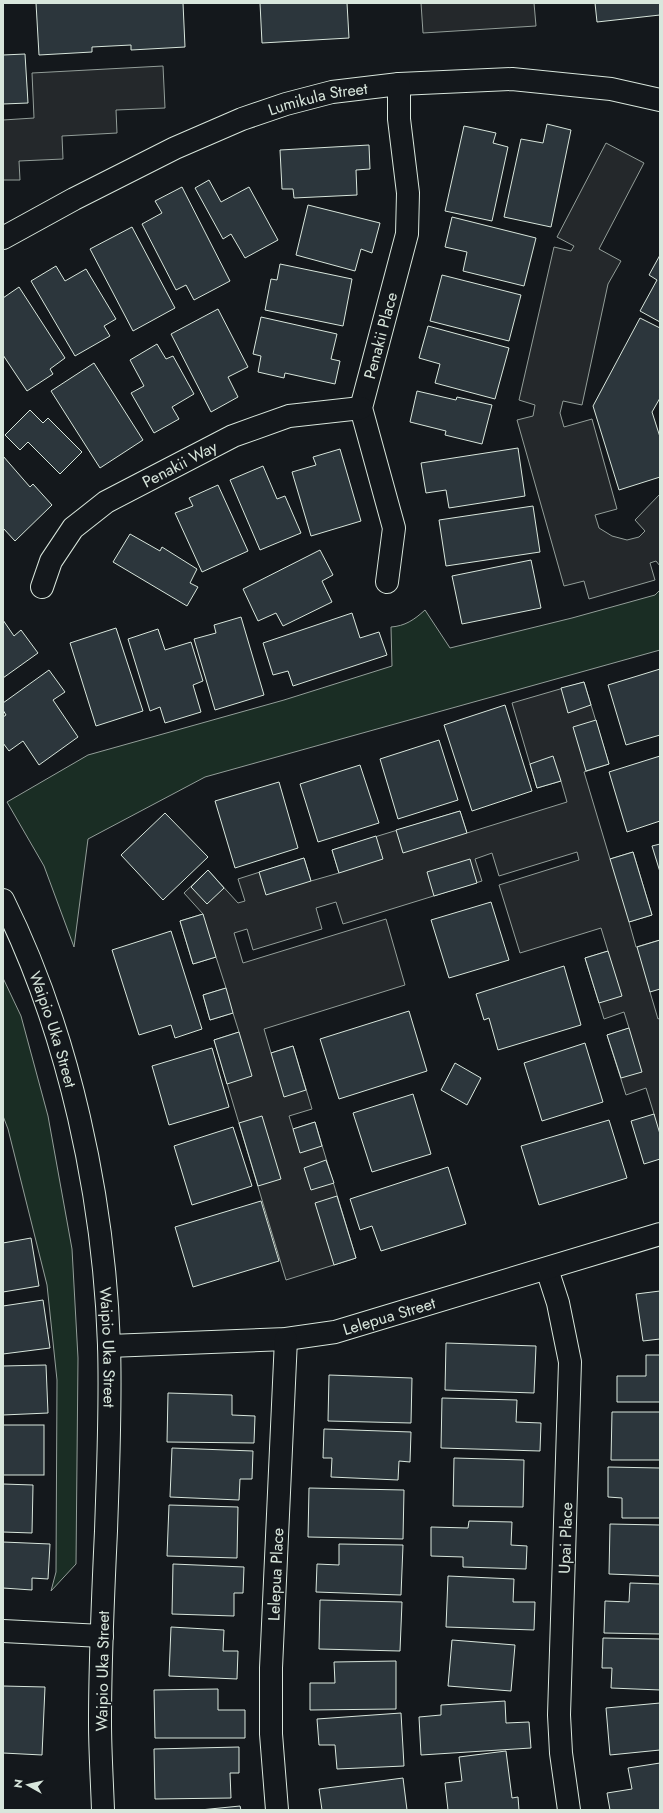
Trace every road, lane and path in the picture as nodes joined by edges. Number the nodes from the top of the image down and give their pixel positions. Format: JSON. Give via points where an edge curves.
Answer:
{"nodes":[{"id":1,"x":399,"y":84,"type":"junction"},
{"id":2,"x":660,"y":100,"type":"edge"},
{"id":3,"x":3,"y":238,"type":"edge"},
{"id":4,"x":361,"y":408,"type":"junction"},
{"id":5,"x":386,"y":582,"type":"dead end"},
{"id":6,"x":42,"y":587,"type":"dead end"},
{"id":7,"x":3,"y":900,"type":"edge"},
{"id":8,"x":660,"y":1234,"type":"edge"},
{"id":9,"x":547,"y":1269,"type":"junction"},
{"id":10,"x":286,"y":1339,"type":"junction"},
{"id":11,"x":109,"y":1346,"type":"junction"},
{"id":12,"x":3,"y":1631,"type":"edge"},
{"id":13,"x":102,"y":1636,"type":"junction"},
{"id":14,"x":103,"y":1810,"type":"edge"},
{"id":15,"x":277,"y":1810,"type":"edge"},
{"id":16,"x":569,"y":1810,"type":"edge"}],
"edges":[{"from":1,"to":2,"type":"street","name":"Lumikula Street","via":[[512,79],[611,89]]},
{"from":1,"to":3,"type":"street","name":"Lumikula Street","via":[[332,92],[242,119],[175,148]]},
{"from":1,"to":4,"type":"street","name":"Penakii Place","via":[[399,119],[408,193],[406,234]]},
{"from":4,"to":5,"type":"street","name":"Penakii Place","via":[[394,528]]},
{"from":4,"to":6,"type":"street","name":"Penakii Way","via":[[289,416],[234,436],[106,502],[73,528],[51,561]]},
{"from":7,"to":11,"type":"street","name":"Waipio Uka Street","via":[[43,997],[76,1106],[96,1212],[105,1282]]},
{"from":8,"to":9,"type":"street","name":"Lelepua Street"},
{"from":9,"to":10,"type":"street","name":"Lelepua Street","via":[[336,1332]]},
{"from":9,"to":16,"type":"street","name":"Upai Place","via":[[558,1303],[570,1362],[560,1715],[560,1753]]},
{"from":10,"to":11,"type":"street","name":"Lelepua Street"},
{"from":10,"to":15,"type":"street","name":"Lelepua Place","via":[[271,1668],[271,1734]]},
{"from":11,"to":13,"type":"street","name":"Waipio Uka Street","via":[[110,1403]]},
{"from":12,"to":13,"type":"street"},
{"from":13,"to":14,"type":"street","name":"Waipio Uka Street","via":[[100,1721]]}]}
